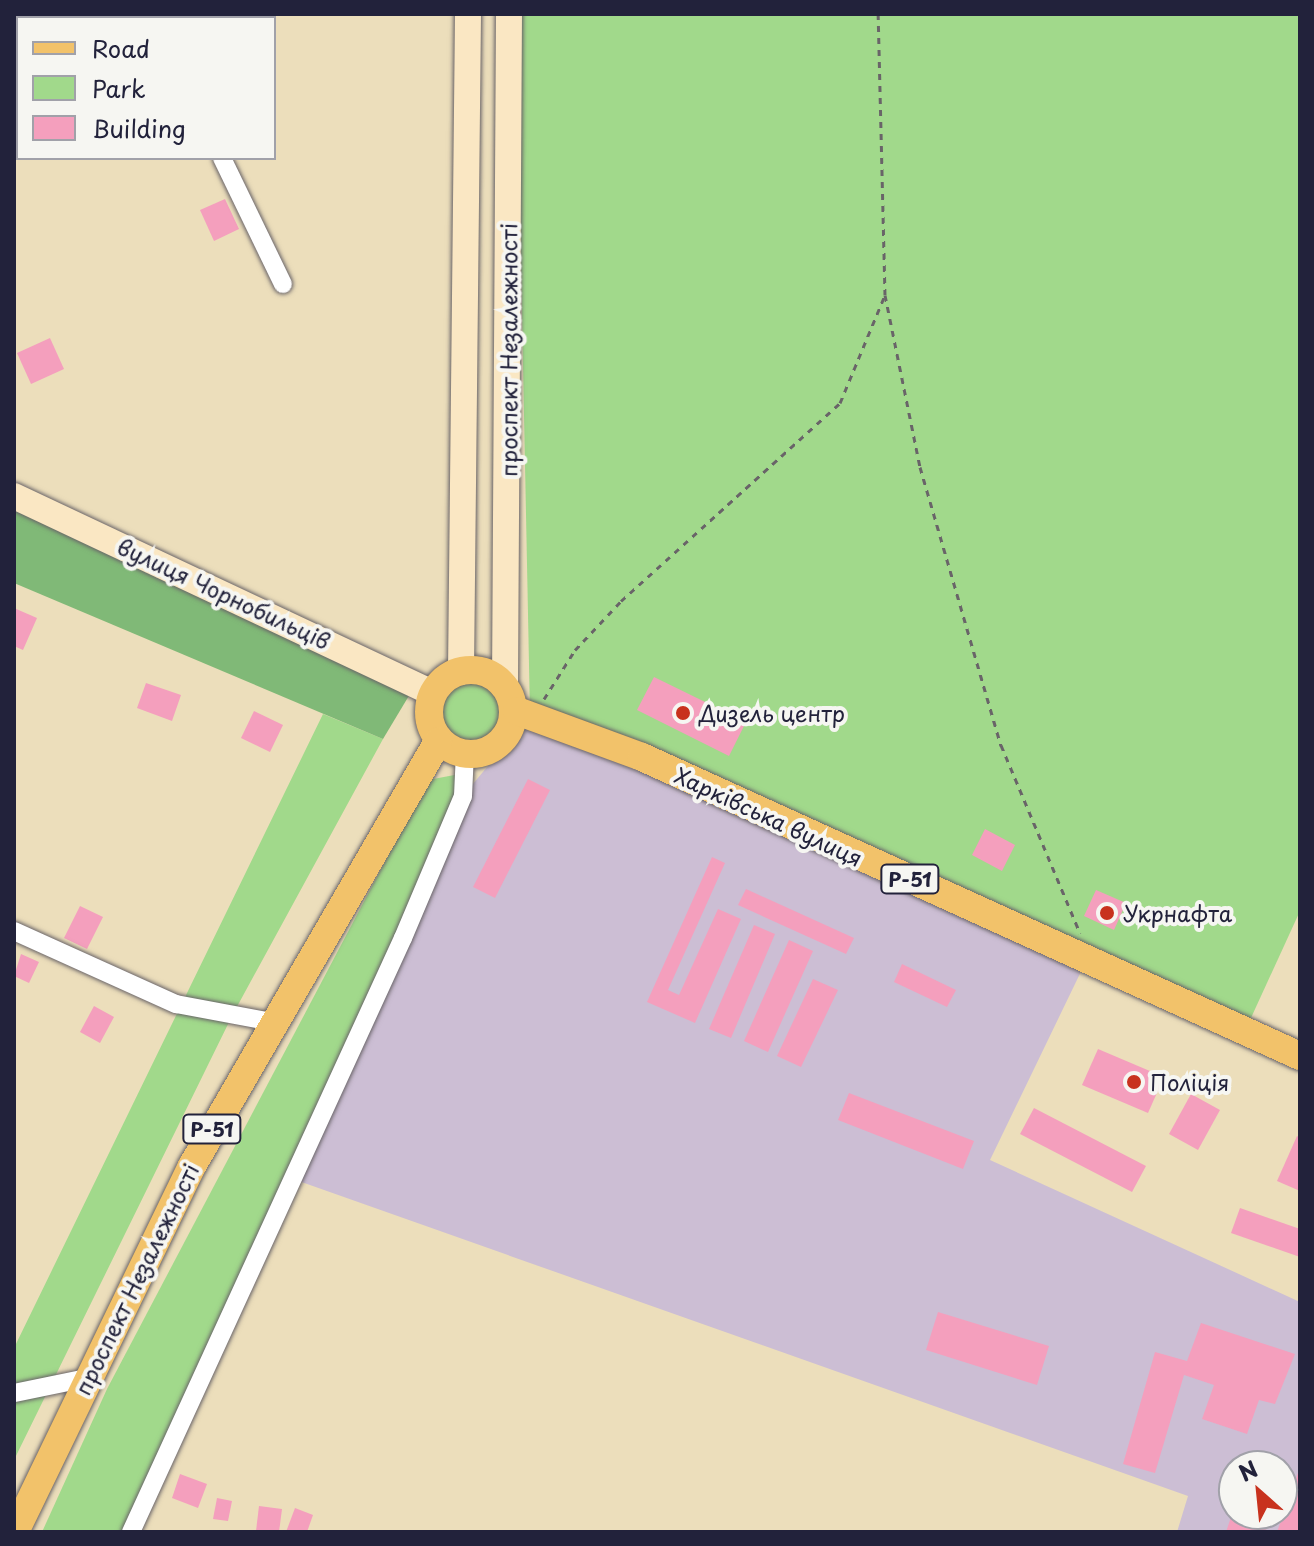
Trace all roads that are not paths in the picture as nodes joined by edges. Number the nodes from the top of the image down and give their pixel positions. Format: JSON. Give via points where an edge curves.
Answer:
{"nodes":[{"id":1,"x":468,"y":14,"type":"edge"},
{"id":2,"x":509,"y":14,"type":"edge"},
{"id":3,"x":223,"y":160,"type":"edge"},
{"id":4,"x":283,"y":284,"type":"dead end"},
{"id":5,"x":14,"y":496,"type":"edge"},
{"id":6,"x":461,"y":672,"type":"junction"},
{"id":7,"x":505,"y":686,"type":"junction"},
{"id":8,"x":433,"y":693,"type":"junction"},
{"id":9,"x":525,"y":714,"type":"junction"},
{"id":10,"x":438,"y":742,"type":"junction"},
{"id":11,"x":465,"y":752,"type":"junction"},
{"id":12,"x":14,"y":931,"type":"edge"},
{"id":13,"x":272,"y":1022,"type":"junction"},
{"id":14,"x":1300,"y":1056,"type":"edge"},
{"id":15,"x":87,"y":1378,"type":"junction"},
{"id":16,"x":14,"y":1393,"type":"edge"},
{"id":17,"x":139,"y":1530,"type":"edge"},
{"id":18,"x":15,"y":1532,"type":"edge"}],
"edges":[{"from":1,"to":6,"type":"street","name":"проспект Незалежності"},
{"from":2,"to":7,"type":"street","name":"проспект Незалежності"},
{"from":3,"to":4,"type":"street"},
{"from":5,"to":8,"type":"street","name":"вулиця Чорнобильців"},
{"from":6,"to":7,"type":"main road","via":[[487,673]]},
{"from":6,"to":8,"type":"main road"},
{"from":7,"to":9,"type":"main road"},
{"from":8,"to":10,"type":"main road","via":[[428,713]]},
{"from":9,"to":11,"type":"main road","via":[[501,740]]},
{"from":9,"to":14,"type":"main road","name":"Харківська вулиця","number":"Р-51","via":[[1089,955]]},
{"from":10,"to":11,"type":"main road"},
{"from":10,"to":13,"type":"main road","name":"проспект Незалежності","number":"Р-51"},
{"from":11,"to":17,"type":"street","via":[[463,796]]},
{"from":12,"to":13,"type":"street","via":[[176,1004]]},
{"from":13,"to":15,"type":"main road","name":"проспект Незалежності","number":"Р-51"},
{"from":15,"to":16,"type":"street"},
{"from":15,"to":18,"type":"main road","name":"проспект Незалежності","number":"Р-51"}]}
